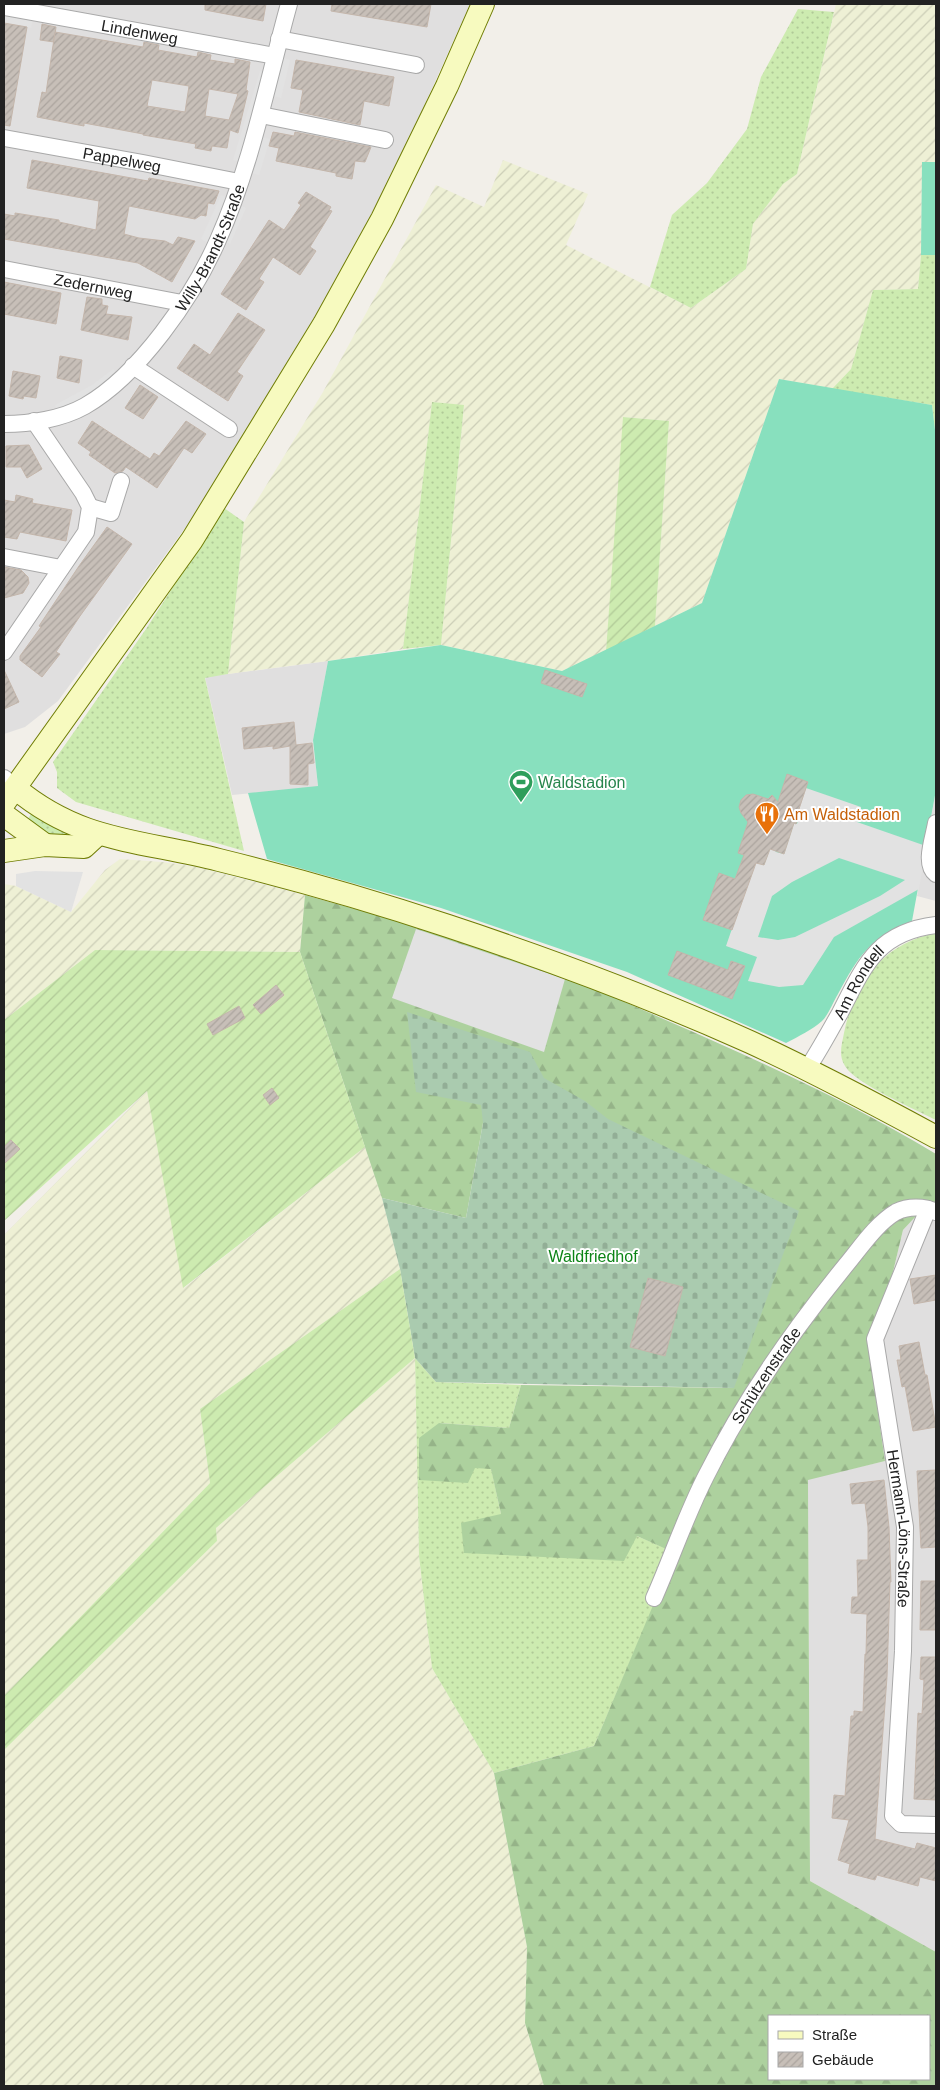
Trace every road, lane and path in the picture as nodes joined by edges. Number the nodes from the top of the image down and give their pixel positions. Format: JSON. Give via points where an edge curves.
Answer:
{"nodes":[{"id":1,"x":289,"y":4,"type":"edge"},
{"id":2,"x":483,"y":4,"type":"edge"},
{"id":3,"x":4,"y":7,"type":"edge"},
{"id":4,"x":279,"y":39,"type":"junction"},
{"id":5,"x":275,"y":56,"type":"junction"},
{"id":6,"x":416,"y":65,"type":"dead end"},
{"id":7,"x":261,"y":115,"type":"junction"},
{"id":8,"x":4,"y":138,"type":"edge"},
{"id":9,"x":386,"y":140,"type":"dead end"},
{"id":10,"x":239,"y":182,"type":"junction"},
{"id":11,"x":4,"y":269,"type":"edge"},
{"id":12,"x":182,"y":303,"type":"junction"},
{"id":13,"x":133,"y":366,"type":"junction"},
{"id":14,"x":34,"y":421,"type":"junction"},
{"id":15,"x":4,"y":424,"type":"edge"},
{"id":16,"x":228,"y":429,"type":"dead end"},
{"id":17,"x":121,"y":482,"type":"dead end"},
{"id":18,"x":90,"y":507,"type":"junction"},
{"id":19,"x":4,"y":558,"type":"edge"},
{"id":20,"x":61,"y":568,"type":"junction"},
{"id":21,"x":4,"y":652,"type":"edge"},
{"id":22,"x":8,"y":790,"type":"edge"},
{"id":23,"x":4,"y":815,"type":"edge"},
{"id":24,"x":936,"y":823,"type":"edge"},
{"id":25,"x":98,"y":834,"type":"junction"},
{"id":26,"x":45,"y":845,"type":"junction"},
{"id":27,"x":4,"y":851,"type":"edge"},
{"id":28,"x":936,"y":874,"type":"edge"},
{"id":29,"x":936,"y":925,"type":"edge"},
{"id":30,"x":807,"y":1070,"type":"junction"},
{"id":31,"x":936,"y":1137,"type":"edge"},
{"id":32,"x":932,"y":1210,"type":"edge"},
{"id":33,"x":654,"y":1598,"type":"dead end"},
{"id":34,"x":936,"y":1825,"type":"edge"}],
"edges":[{"from":1,"to":4,"type":"street","name":"Willy-Brandt-Straße"},
{"from":2,"to":22,"type":"main road","via":[[382,219],[324,324],[192,540]]},
{"from":3,"to":5,"type":"street","name":"Lindenweg"},
{"from":4,"to":5,"type":"street","name":"Willy-Brandt-Straße"},
{"from":4,"to":6,"type":"street"},
{"from":5,"to":7,"type":"street","name":"Willy-Brandt-Straße"},
{"from":7,"to":9,"type":"street"},
{"from":7,"to":10,"type":"street","name":"Willy-Brandt-Straße"},
{"from":8,"to":10,"type":"street","name":"Pappelweg"},
{"from":10,"to":12,"type":"street","name":"Willy-Brandt-Straße","via":[[218,240]]},
{"from":11,"to":12,"type":"street","name":"Zedernweg"},
{"from":12,"to":13,"type":"street","name":"Willy-Brandt-Straße","via":[[158,339]]},
{"from":13,"to":14,"type":"street","name":"Willy-Brandt-Straße","via":[[85,406],[63,416]]},
{"from":13,"to":16,"type":"street"},
{"from":14,"to":15,"type":"street","name":"Willy-Brandt-Straße"},
{"from":14,"to":18,"type":"street"},
{"from":17,"to":18,"type":"street","via":[[111,514]]},
{"from":18,"to":20,"type":"street","via":[[86,532]]},
{"from":19,"to":20,"type":"street"},
{"from":20,"to":21,"type":"street"},
{"from":22,"to":25,"type":"main road","via":[[53,816]]},
{"from":23,"to":26,"type":"main road"},
{"from":24,"to":28,"type":"street","via":[[930,860],[931,869]]},
{"from":25,"to":26,"type":"main road","via":[[84,847]]},
{"from":25,"to":30,"type":"main road","via":[[236,864],[447,925],[628,990]]},
{"from":26,"to":27,"type":"main road"},
{"from":29,"to":30,"type":"street","name":"Am Rondell","via":[[905,933],[872,957],[855,981]]},
{"from":30,"to":31,"type":"main road"},
{"from":32,"to":33,"type":"street","name":"Schützenstraße","via":[[905,1209],[888,1218],[861,1246],[783,1347],[745,1404],[713,1462]]},
{"from":32,"to":34,"type":"street","name":"Hermann-Löns-Straße","via":[[874,1339],[906,1527],[903,1651],[893,1816],[901,1824]]}]}
